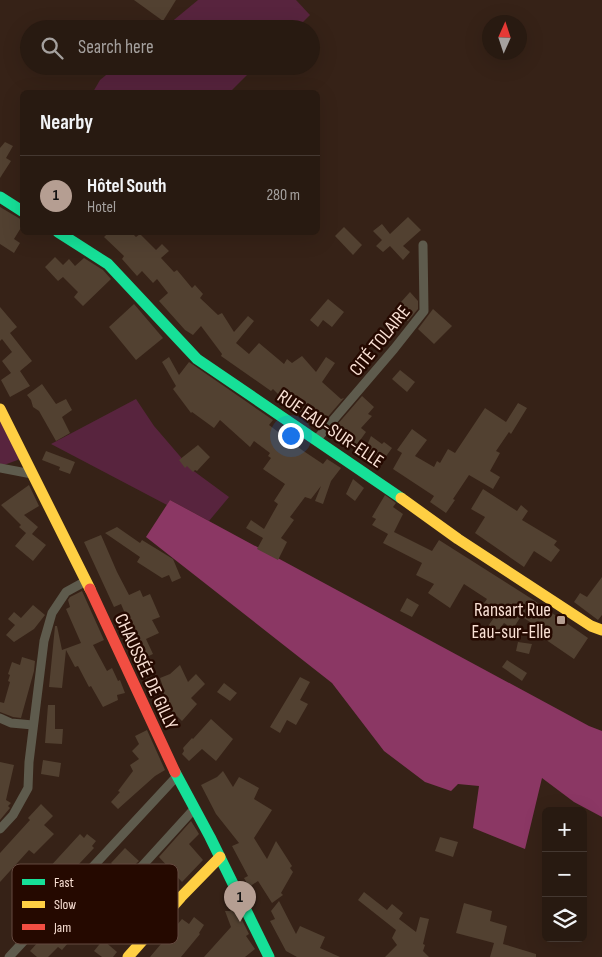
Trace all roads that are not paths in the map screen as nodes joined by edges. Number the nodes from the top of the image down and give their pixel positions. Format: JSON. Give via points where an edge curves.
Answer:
{"nodes":[{"id":1,"x":0,"y":197,"type":"edge"},
{"id":2,"x":20,"y":210,"type":"edge"},
{"id":3,"x":63,"y":235,"type":"edge"},
{"id":4,"x":424,"y":245,"type":"dead end"},
{"id":5,"x":0,"y":409,"type":"edge"},
{"id":6,"x":317,"y":439,"type":"junction"},
{"id":7,"x":0,"y":468,"type":"edge"},
{"id":8,"x":32,"y":474,"type":"junction"},
{"id":9,"x":86,"y":581,"type":"junction"},
{"id":10,"x":602,"y":630,"type":"edge"},
{"id":11,"x":0,"y":718,"type":"edge"},
{"id":12,"x":34,"y":725,"type":"junction"},
{"id":13,"x":176,"y":776,"type":"junction"},
{"id":14,"x":194,"y":809,"type":"junction"},
{"id":15,"x":0,"y":829,"type":"edge"},
{"id":16,"x":220,"y":857,"type":"junction"},
{"id":17,"x":94,"y":864,"type":"edge"},
{"id":18,"x":144,"y":864,"type":"edge"},
{"id":19,"x":178,"y":900,"type":"edge"},
{"id":20,"x":20,"y":944,"type":"edge"},
{"id":21,"x":139,"y":944,"type":"edge"},
{"id":22,"x":8,"y":957,"type":"edge"},
{"id":23,"x":128,"y":957,"type":"edge"},
{"id":24,"x":269,"y":957,"type":"edge"}],
"edges":[{"from":1,"to":2,"type":"street"},
{"from":3,"to":6,"type":"street","name":"RUE EAU-SUR-ELLE","via":[[108,264],[198,358]]},
{"from":4,"to":6,"type":"street","name":"CITÉ TOLAIRE","via":[[424,311]]},
{"from":5,"to":8,"type":"street","name":"CHAUSSÉE DE GILLY"},
{"from":6,"to":10,"type":"street","name":"RUE EAU-SUR-ELLE","via":[[458,539]]},
{"from":7,"to":8,"type":"street"},
{"from":8,"to":9,"type":"street","name":"CHAUSSÉE DE GILLY"},
{"from":9,"to":12,"type":"street","via":[[66,592],[52,613],[44,641]]},
{"from":9,"to":13,"type":"street","name":"CHAUSSÉE DE GILLY"},
{"from":11,"to":12,"type":"street","via":[[10,723]]},
{"from":12,"to":15,"type":"street","via":[[28,788],[13,815]]},
{"from":13,"to":14,"type":"street","name":"CHAUSSÉE DE GILLY"},
{"from":13,"to":17,"type":"street"},
{"from":14,"to":16,"type":"street","name":"CHAUSSÉE DE GILLY"},
{"from":14,"to":18,"type":"street"},
{"from":16,"to":19,"type":"street"},
{"from":16,"to":24,"type":"street","name":"CHAUSSÉE DE GILLY"},
{"from":20,"to":22,"type":"street"},
{"from":21,"to":23,"type":"street"}]}
